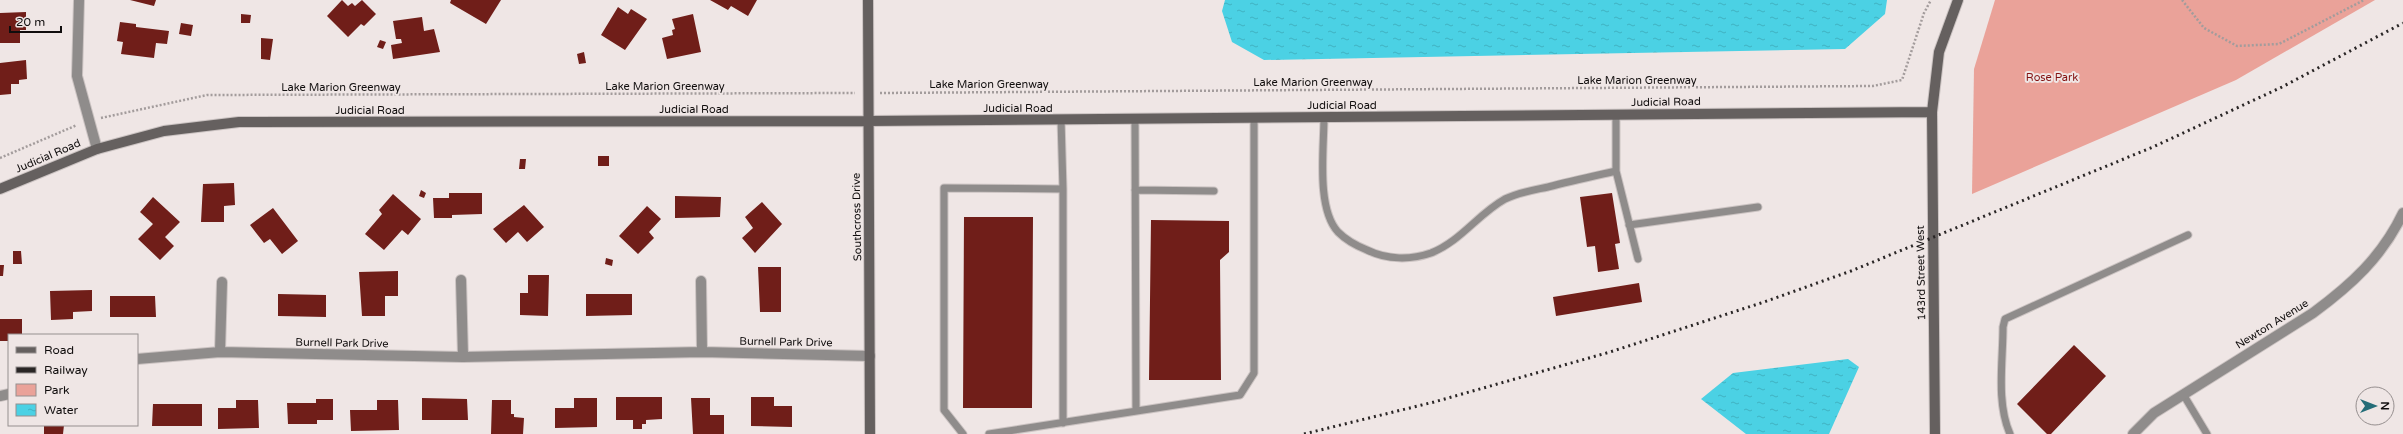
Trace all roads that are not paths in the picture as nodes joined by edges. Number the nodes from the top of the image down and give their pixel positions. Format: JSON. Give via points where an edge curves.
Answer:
{"nodes":[{"id":1,"x":79,"y":0,"type":"edge"},
{"id":2,"x":868,"y":0,"type":"edge"},
{"id":3,"x":1958,"y":0,"type":"edge"},
{"id":4,"x":1932,"y":112,"type":"junction"},
{"id":5,"x":1616,"y":114,"type":"junction"},
{"id":6,"x":1324,"y":117,"type":"junction"},
{"id":7,"x":1254,"y":118,"type":"junction"},
{"id":8,"x":1061,"y":119,"type":"junction"},
{"id":9,"x":1135,"y":119,"type":"junction"},
{"id":10,"x":868,"y":121,"type":"junction"},
{"id":11,"x":97,"y":149,"type":"junction"},
{"id":12,"x":1616,"y":171,"type":"junction"},
{"id":13,"x":0,"y":189,"type":"edge"},
{"id":14,"x":1063,"y":189,"type":"junction"},
{"id":15,"x":1135,"y":190,"type":"junction"},
{"id":16,"x":1214,"y":191,"type":"dead end"},
{"id":17,"x":1758,"y":207,"type":"dead end"},
{"id":18,"x":2403,"y":213,"type":"edge"},
{"id":19,"x":1629,"y":225,"type":"junction"},
{"id":20,"x":2188,"y":235,"type":"dead end"},
{"id":21,"x":1638,"y":259,"type":"dead end"},
{"id":22,"x":461,"y":280,"type":"dead end"},
{"id":23,"x":222,"y":282,"type":"dead end"},
{"id":24,"x":701,"y":282,"type":"dead end"},
{"id":25,"x":220,"y":352,"type":"junction"},
{"id":26,"x":702,"y":352,"type":"junction"},
{"id":27,"x":870,"y":356,"type":"junction"},
{"id":28,"x":463,"y":357,"type":"junction"},
{"id":29,"x":138,"y":359,"type":"edge"},
{"id":30,"x":2183,"y":394,"type":"junction"},
{"id":31,"x":1136,"y":411,"type":"junction"},
{"id":32,"x":1063,"y":423,"type":"junction"},
{"id":33,"x":870,"y":434,"type":"edge"},
{"id":34,"x":963,"y":434,"type":"edge"},
{"id":35,"x":989,"y":434,"type":"edge"},
{"id":36,"x":1935,"y":434,"type":"edge"},
{"id":37,"x":2010,"y":434,"type":"edge"},
{"id":38,"x":2133,"y":434,"type":"edge"},
{"id":39,"x":2207,"y":434,"type":"edge"}],
"edges":[{"from":1,"to":11,"type":"street","via":[[77,76]]},
{"from":2,"to":10,"type":"street","name":"Southcross Drive"},
{"from":3,"to":4,"type":"street","via":[[1939,52]]},
{"from":4,"to":5,"type":"street","name":"Judicial Road"},
{"from":4,"to":36,"type":"street","name":"143rd Street West"},
{"from":5,"to":6,"type":"street","name":"Judicial Road"},
{"from":5,"to":12,"type":"lane"},
{"from":6,"to":7,"type":"street","name":"Judicial Road"},
{"from":6,"to":12,"type":"lane","via":[[1324,194],[1330,218],[1338,232],[1354,244],[1372,253],[1393,258],[1412,258],[1454,241],[1504,200],[1519,193]]},
{"from":7,"to":9,"type":"street","name":"Judicial Road"},
{"from":7,"to":31,"type":"lane","via":[[1254,373],[1240,395]]},
{"from":8,"to":9,"type":"street","name":"Judicial Road"},
{"from":8,"to":10,"type":"street","name":"Judicial Road"},
{"from":8,"to":14,"type":"lane"},
{"from":9,"to":15,"type":"lane"},
{"from":10,"to":11,"type":"street","name":"Judicial Road","via":[[239,122],[164,130]]},
{"from":10,"to":27,"type":"street","name":"Southcross Drive"},
{"from":11,"to":13,"type":"street","name":"Judicial Road"},
{"from":12,"to":19,"type":"lane"},
{"from":14,"to":32,"type":"lane"},
{"from":14,"to":34,"type":"lane","via":[[944,188],[944,410]]},
{"from":15,"to":16,"type":"lane"},
{"from":15,"to":31,"type":"lane"},
{"from":17,"to":19,"type":"lane"},
{"from":18,"to":30,"type":"street","name":"Newton Avenue","via":[[2381,252],[2361,275],[2335,297]]},
{"from":19,"to":21,"type":"lane"},
{"from":20,"to":37,"type":"lane","via":[[2005,319],[2002,400],[2004,420]]},
{"from":22,"to":28,"type":"street"},
{"from":23,"to":25,"type":"street"},
{"from":24,"to":26,"type":"street"},
{"from":25,"to":28,"type":"street","name":"Burnell Park Drive"},
{"from":25,"to":29,"type":"street","name":"Burnell Park Drive"},
{"from":26,"to":27,"type":"street","name":"Burnell Park Drive"},
{"from":26,"to":28,"type":"street","name":"Burnell Park Drive"},
{"from":27,"to":33,"type":"street","name":"Southcross Drive"},
{"from":30,"to":38,"type":"street","name":"Newton Avenue","via":[[2154,412]]},
{"from":30,"to":39,"type":"lane"},
{"from":31,"to":32,"type":"lane"},
{"from":32,"to":35,"type":"lane"}]}
